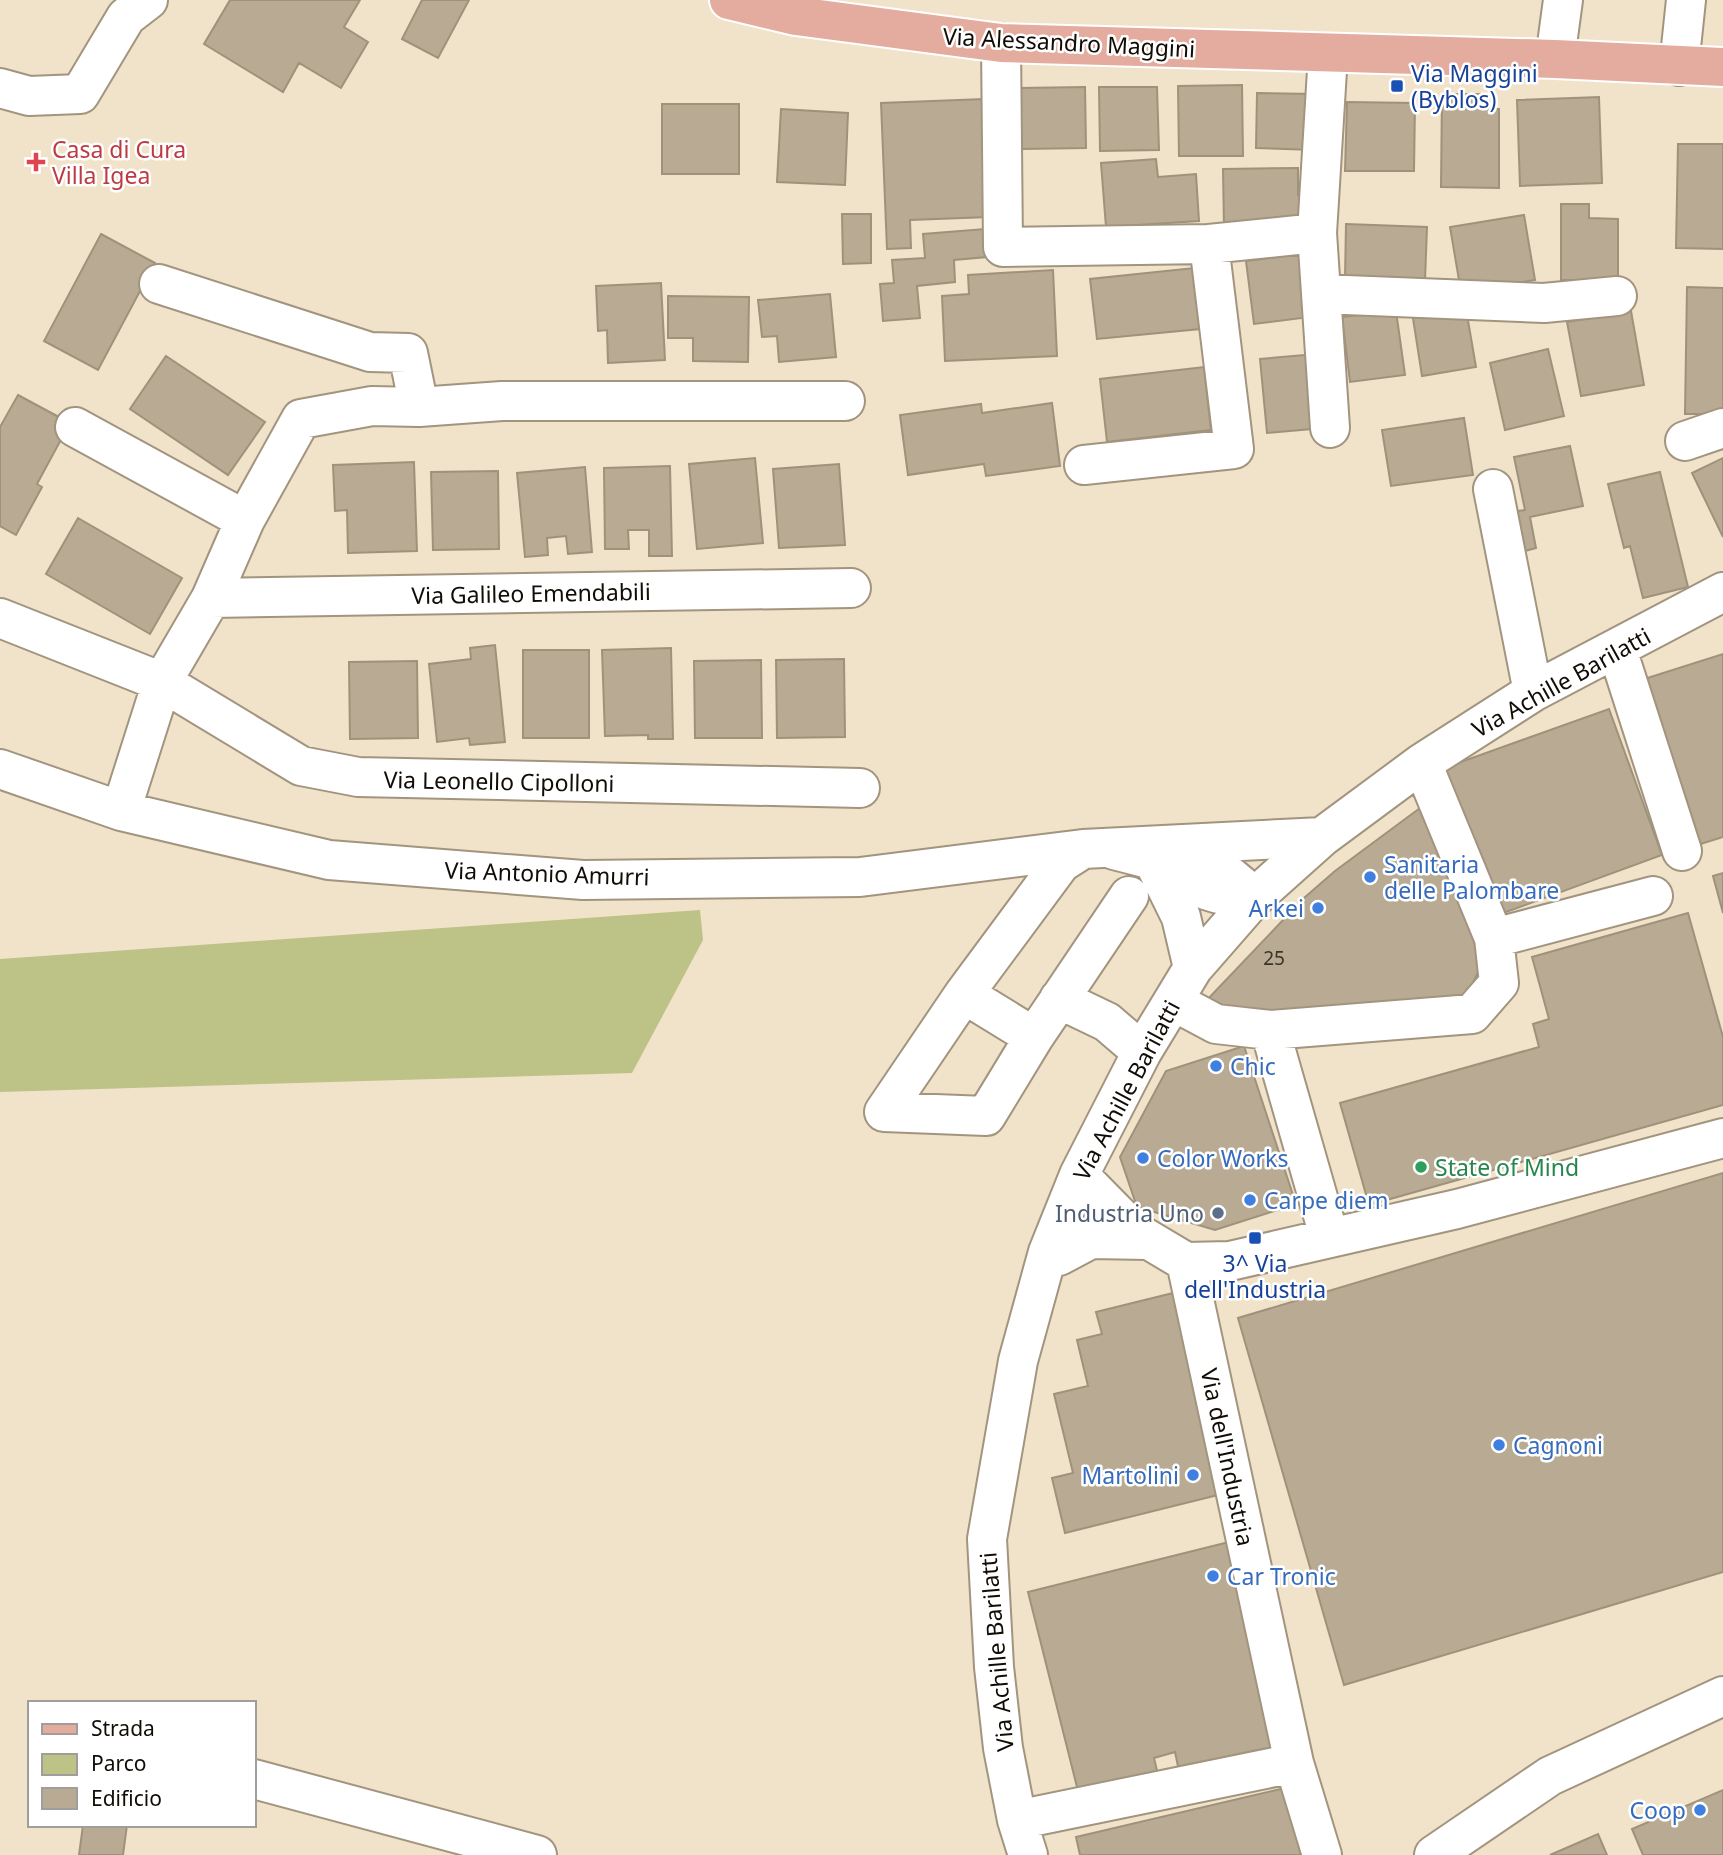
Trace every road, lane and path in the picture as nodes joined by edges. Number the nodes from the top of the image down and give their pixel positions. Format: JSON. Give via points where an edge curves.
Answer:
{"nodes":[{"id":1,"x":148,"y":0,"type":"edge"},
{"id":2,"x":729,"y":0,"type":"edge"},
{"id":3,"x":1563,"y":0,"type":"edge"},
{"id":4,"x":1686,"y":0,"type":"edge"},
{"id":5,"x":1001,"y":43,"type":"junction"},
{"id":6,"x":1328,"y":54,"type":"junction"},
{"id":7,"x":1555,"y":59,"type":"junction"},
{"id":8,"x":1679,"y":66,"type":"junction"},
{"id":9,"x":1723,"y":67,"type":"edge"},
{"id":10,"x":0,"y":88,"type":"edge"},
{"id":11,"x":1317,"y":233,"type":"junction"},
{"id":12,"x":1209,"y":244,"type":"junction"},
{"id":13,"x":159,"y":284,"type":"dead end"},
{"id":14,"x":1321,"y":294,"type":"junction"},
{"id":15,"x":1617,"y":296,"type":"dead end"},
{"id":16,"x":370,"y":352,"type":"junction"},
{"id":17,"x":845,"y":401,"type":"dead end"},
{"id":18,"x":372,"y":406,"type":"junction"},
{"id":19,"x":419,"y":407,"type":"junction"},
{"id":20,"x":75,"y":427,"type":"dead end"},
{"id":21,"x":1330,"y":428,"type":"dead end"},
{"id":22,"x":1723,"y":428,"type":"edge"},
{"id":23,"x":1685,"y":441,"type":"dead end"},
{"id":24,"x":1084,"y":465,"type":"dead end"},
{"id":25,"x":1493,"y":489,"type":"dead end"},
{"id":26,"x":245,"y":520,"type":"junction"},
{"id":27,"x":851,"y":588,"type":"dead end"},
{"id":28,"x":1723,"y":592,"type":"edge"},
{"id":29,"x":211,"y":598,"type":"junction"},
{"id":30,"x":0,"y":618,"type":"edge"},
{"id":31,"x":1617,"y":649,"type":"junction"},
{"id":32,"x":162,"y":682,"type":"junction"},
{"id":33,"x":1532,"y":692,"type":"junction"},
{"id":34,"x":1422,"y":763,"type":"junction"},
{"id":35,"x":0,"y":769,"type":"edge"},
{"id":36,"x":860,"y":788,"type":"dead end"},
{"id":37,"x":121,"y":811,"type":"junction"},
{"id":38,"x":1322,"y":837,"type":"junction"},
{"id":39,"x":1094,"y":848,"type":"junction"},
{"id":40,"x":1682,"y":851,"type":"dead end"},
{"id":41,"x":1152,"y":852,"type":"junction"},
{"id":42,"x":1129,"y":896,"type":"dead end"},
{"id":43,"x":1653,"y":896,"type":"dead end"},
{"id":44,"x":1255,"y":897,"type":"junction"},
{"id":45,"x":1494,"y":938,"type":"junction"},
{"id":46,"x":1193,"y":968,"type":"junction"},
{"id":47,"x":964,"y":994,"type":"junction"},
{"id":48,"x":1059,"y":999,"type":"junction"},
{"id":49,"x":1173,"y":1001,"type":"junction"},
{"id":50,"x":1270,"y":1030,"type":"junction"},
{"id":51,"x":1034,"y":1037,"type":"junction"},
{"id":52,"x":1142,"y":1052,"type":"junction"},
{"id":53,"x":1723,"y":1138,"type":"edge"},
{"id":54,"x":1079,"y":1175,"type":"junction"},
{"id":55,"x":1329,"y":1237,"type":"junction"},
{"id":56,"x":1148,"y":1240,"type":"junction"},
{"id":57,"x":1059,"y":1256,"type":"dead end"},
{"id":58,"x":1186,"y":1262,"type":"junction"},
{"id":59,"x":1723,"y":1696,"type":"edge"},
{"id":60,"x":1294,"y":1762,"type":"junction"},
{"id":61,"x":256,"y":1780,"type":"edge"},
{"id":62,"x":1023,"y":1838,"type":"edge"},
{"id":63,"x":537,"y":1855,"type":"edge"},
{"id":64,"x":1322,"y":1855,"type":"edge"},
{"id":65,"x":1434,"y":1855,"type":"edge"}],
"edges":[{"from":1,"to":10,"type":"street","via":[[126,17],[80,94],[29,96]]},
{"from":2,"to":5,"type":"main road","name":"Via Alessandro Maggini","via":[[796,16]]},
{"from":3,"to":7,"type":"street"},
{"from":4,"to":8,"type":"street"},
{"from":5,"to":6,"type":"main road","name":"Via Alessandro Maggini"},
{"from":5,"to":12,"type":"street","via":[[1003,247]]},
{"from":6,"to":7,"type":"main road","name":"Via Alessandro Maggini"},
{"from":6,"to":11,"type":"street"},
{"from":7,"to":8,"type":"main road","name":"Via Alessandro Maggini"},
{"from":8,"to":9,"type":"main road","name":"Via Alessandro Maggini"},
{"from":11,"to":12,"type":"street"},
{"from":11,"to":14,"type":"street"},
{"from":12,"to":24,"type":"street","via":[[1234,449]]},
{"from":13,"to":16,"type":"street"},
{"from":14,"to":15,"type":"street","via":[[1544,303]]},
{"from":14,"to":21,"type":"street"},
{"from":16,"to":18,"type":"street"},
{"from":16,"to":19,"type":"street","via":[[408,353]]},
{"from":17,"to":19,"type":"street","via":[[502,401]]},
{"from":18,"to":19,"type":"street"},
{"from":18,"to":26,"type":"street","via":[[301,419]]},
{"from":20,"to":26,"type":"street"},
{"from":22,"to":23,"type":"street"},
{"from":25,"to":33,"type":"street"},
{"from":26,"to":29,"type":"street"},
{"from":27,"to":29,"type":"street","name":"Via Galileo Emendabili"},
{"from":28,"to":31,"type":"street","name":"Via Achille Barilatti"},
{"from":29,"to":32,"type":"street"},
{"from":30,"to":32,"type":"street","name":"Via Leonello Cipolloni"},
{"from":31,"to":33,"type":"street","name":"Via Achille Barilatti"},
{"from":31,"to":40,"type":"street"},
{"from":32,"to":36,"type":"street","name":"Via Leonello Cipolloni","via":[[301,766],[358,777]]},
{"from":32,"to":37,"type":"street"},
{"from":33,"to":34,"type":"street","name":"Via Achille Barilatti"},
{"from":34,"to":38,"type":"street","name":"Via Achille Barilatti"},
{"from":34,"to":45,"type":"street"},
{"from":35,"to":37,"type":"street","name":"Via Antonio Amurri"},
{"from":37,"to":39,"type":"street","name":"Via Antonio Amurri","via":[[329,860],[583,880],[860,877]]},
{"from":38,"to":41,"type":"street","name":"Via Antonio Amurri"},
{"from":38,"to":44,"type":"street","name":"Via Achille Barilatti"},
{"from":39,"to":41,"type":"street","name":"Via Antonio Amurri"},
{"from":39,"to":47,"type":"street","via":[[1061,863]]},
{"from":41,"to":44,"type":"street","name":"Via Antonio Amurri","via":[[1219,867]]},
{"from":41,"to":46,"type":"street","via":[[1181,917]]},
{"from":42,"to":48,"type":"street"},
{"from":43,"to":45,"type":"street"},
{"from":44,"to":46,"type":"street","name":"Via Achille Barilatti"},
{"from":45,"to":50,"type":"street","via":[[1499,983],[1472,1014]]},
{"from":46,"to":49,"type":"street","name":"Via Achille Barilatti"},
{"from":47,"to":51,"type":"street"},
{"from":47,"to":51,"type":"street","via":[[884,1112],[986,1116]]},
{"from":48,"to":51,"type":"street"},
{"from":48,"to":52,"type":"street","via":[[1107,1022]]},
{"from":49,"to":50,"type":"street","via":[[1216,1024]]},
{"from":49,"to":52,"type":"street","name":"Via Achille Barilatti"},
{"from":50,"to":55,"type":"street"},
{"from":52,"to":54,"type":"street","name":"Via Achille Barilatti"},
{"from":53,"to":55,"type":"street","via":[[1457,1209]]},
{"from":54,"to":56,"type":"street"},
{"from":54,"to":62,"type":"street","name":"Via Achille Barilatti","via":[[1048,1252],[1018,1361],[987,1539],[1003,1748]]},
{"from":55,"to":58,"type":"street","via":[[1230,1261]]},
{"from":56,"to":57,"type":"street","via":[[1091,1239]]},
{"from":56,"to":58,"type":"street"},
{"from":58,"to":60,"type":"street","name":"Via dell'Industria"},
{"from":59,"to":65,"type":"street","via":[[1550,1776]]},
{"from":60,"to":62,"type":"street"},
{"from":60,"to":64,"type":"street","name":"Via dell'Industria"},
{"from":61,"to":63,"type":"street"}]}
